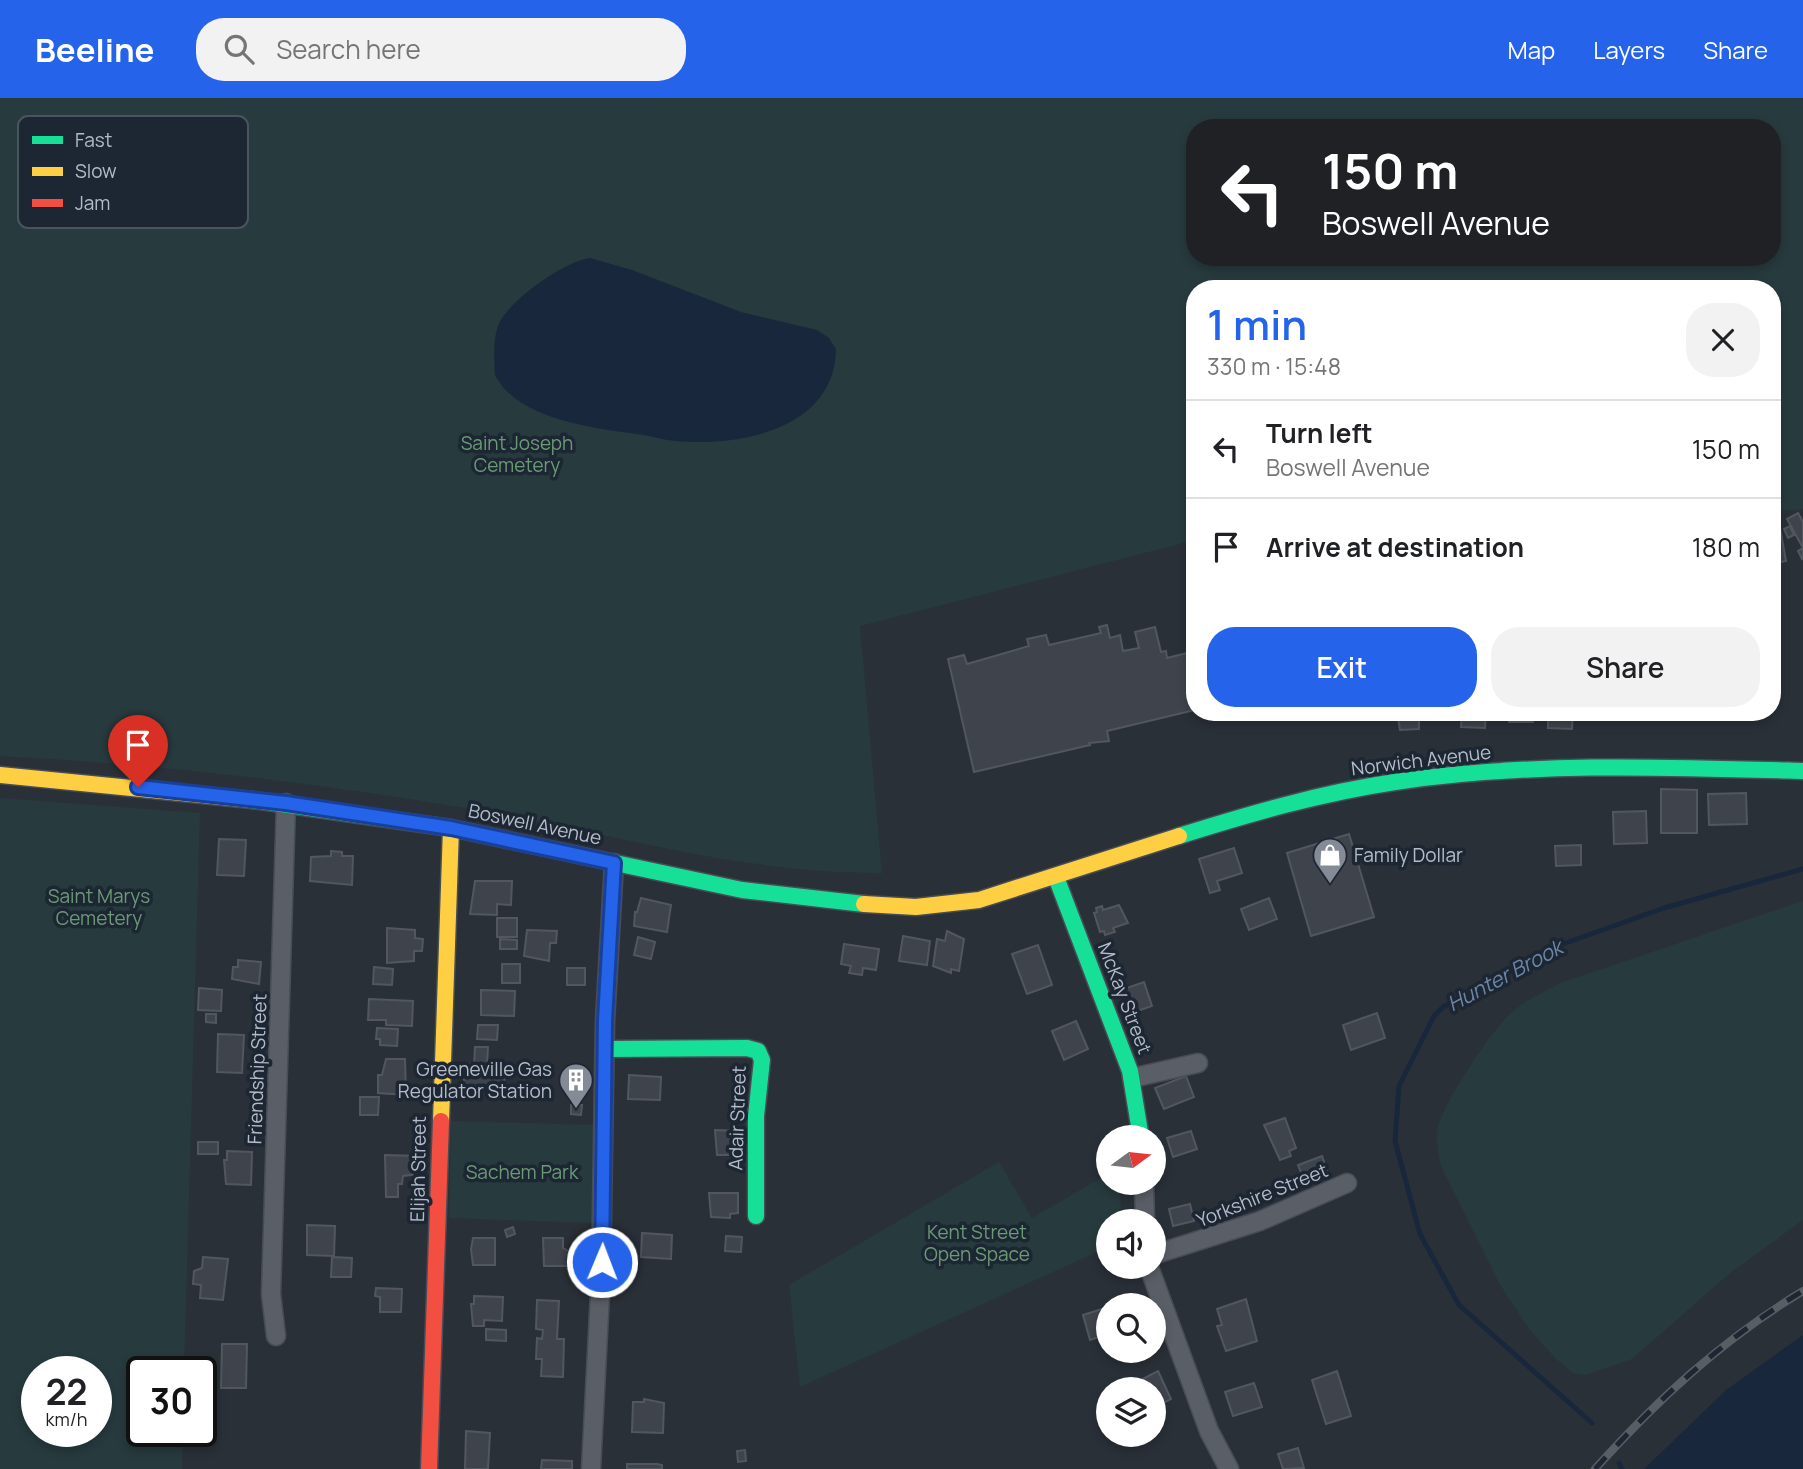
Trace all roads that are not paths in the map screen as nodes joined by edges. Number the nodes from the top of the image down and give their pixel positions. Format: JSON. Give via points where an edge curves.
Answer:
{"nodes":[{"id":1,"x":1803,"y":771,"type":"edge"},
{"id":2,"x":0,"y":775,"type":"edge"},
{"id":3,"x":286,"y":803,"type":"junction"},
{"id":4,"x":451,"y":828,"type":"junction"},
{"id":5,"x":614,"y":863,"type":"junction"},
{"id":6,"x":1056,"y":877,"type":"junction"},
{"id":7,"x":605,"y":1049,"type":"junction"},
{"id":8,"x":1198,"y":1063,"type":"dead end"},
{"id":9,"x":1132,"y":1078,"type":"junction"},
{"id":10,"x":1139,"y":1125,"type":"edge"},
{"id":11,"x":1347,"y":1183,"type":"dead end"},
{"id":12,"x":756,"y":1216,"type":"dead end"},
{"id":13,"x":1166,"y":1251,"type":"edge"},
{"id":14,"x":1153,"y":1279,"type":"edge"},
{"id":15,"x":276,"y":1336,"type":"dead end"},
{"id":16,"x":429,"y":1469,"type":"edge"},
{"id":17,"x":592,"y":1469,"type":"edge"},
{"id":18,"x":1229,"y":1469,"type":"edge"}],
"edges":[{"from":1,"to":6,"type":"main road","name":"Norwich Avenue","via":[[1532,769],[1394,782],[1255,812]]},
{"from":2,"to":3,"type":"main road","name":"Boswell Avenue"},
{"from":3,"to":4,"type":"main road","name":"Boswell Avenue"},
{"from":3,"to":15,"type":"street","name":"Friendship Street","via":[[271,1294]]},
{"from":4,"to":5,"type":"main road","name":"Boswell Avenue"},
{"from":4,"to":16,"type":"main road","name":"Elijah Street"},
{"from":5,"to":6,"type":"main road","name":"Boswell Avenue","via":[[837,904],[916,906],[979,900]]},
{"from":5,"to":7,"type":"street"},
{"from":6,"to":9,"type":"main road","name":"McKay Street"},
{"from":7,"to":12,"type":"main road","name":"Adair Street","via":[[758,1051],[762,1060],[756,1116]]},
{"from":7,"to":17,"type":"street"},
{"from":8,"to":9,"type":"street"},
{"from":9,"to":10,"type":"main road","name":"McKay Street"},
{"from":11,"to":13,"type":"street","name":"Yorkshire Street","via":[[1260,1221]]},
{"from":14,"to":18,"type":"street","via":[[1209,1432]]}]}
